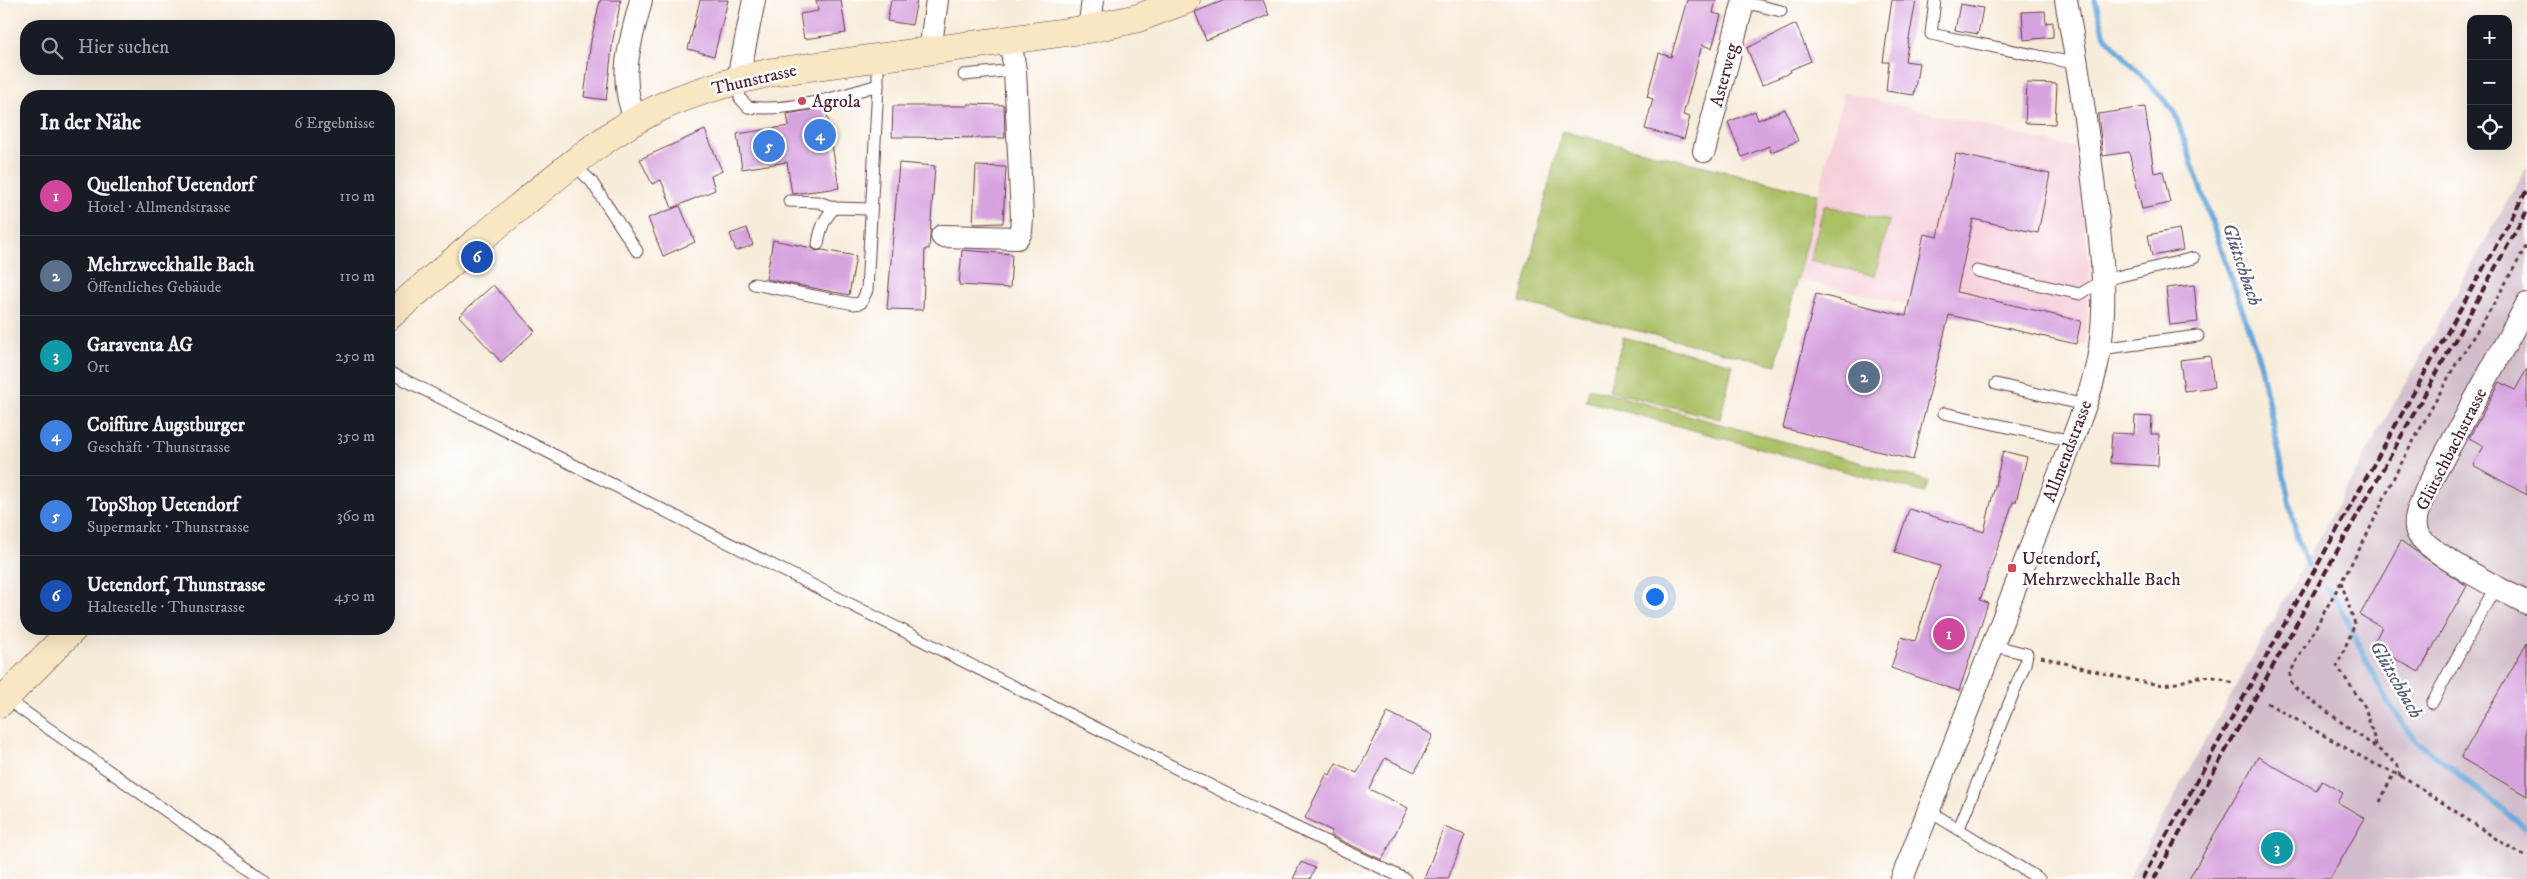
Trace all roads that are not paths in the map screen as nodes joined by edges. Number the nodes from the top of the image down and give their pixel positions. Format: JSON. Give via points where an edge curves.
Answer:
{"nodes":[{"id":1,"x":641,"y":0,"type":"edge"},
{"id":2,"x":754,"y":0,"type":"edge"},
{"id":3,"x":937,"y":0,"type":"edge"},
{"id":4,"x":1093,"y":0,"type":"edge"},
{"id":5,"x":1186,"y":0,"type":"edge"},
{"id":6,"x":1935,"y":0,"type":"edge"},
{"id":7,"x":2066,"y":0,"type":"edge"},
{"id":8,"x":1743,"y":1,"type":"edge"},
{"id":9,"x":1781,"y":11,"type":"dead end"},
{"id":10,"x":1089,"y":28,"type":"junction"},
{"id":11,"x":1010,"y":40,"type":"junction"},
{"id":12,"x":930,"y":51,"type":"junction"},
{"id":13,"x":878,"y":58,"type":"junction"},
{"id":14,"x":2078,"y":64,"type":"junction"},
{"id":15,"x":1015,"y":70,"type":"junction"},
{"id":16,"x":964,"y":75,"type":"dead end"},
{"id":17,"x":738,"y":79,"type":"junction"},
{"id":18,"x":878,"y":85,"type":"junction"},
{"id":19,"x":636,"y":121,"type":"junction"},
{"id":20,"x":1704,"y":151,"type":"dead end"},
{"id":21,"x":573,"y":164,"type":"junction"},
{"id":22,"x":789,"y":201,"type":"dead end"},
{"id":23,"x":835,"y":208,"type":"junction"},
{"id":24,"x":871,"y":209,"type":"junction"},
{"id":25,"x":973,"y":228,"type":"dead end"},
{"id":26,"x":1021,"y":232,"type":"junction"},
{"id":27,"x":942,"y":236,"type":"dead end"},
{"id":28,"x":818,"y":244,"type":"dead end"},
{"id":29,"x":637,"y":251,"type":"dead end"},
{"id":30,"x":2194,"y":258,"type":"dead end"},
{"id":31,"x":1977,"y":271,"type":"dead end"},
{"id":32,"x":2104,"y":280,"type":"junction"},
{"id":33,"x":754,"y":284,"type":"dead end"},
{"id":34,"x":2527,"y":304,"type":"edge"},
{"id":35,"x":395,"y":311,"type":"edge"},
{"id":36,"x":2520,"y":334,"type":"edge"},
{"id":37,"x":2198,"y":336,"type":"dead end"},
{"id":38,"x":2100,"y":349,"type":"junction"},
{"id":39,"x":395,"y":375,"type":"edge"},
{"id":40,"x":1996,"y":384,"type":"dead end"},
{"id":41,"x":2085,"y":405,"type":"junction"},
{"id":42,"x":1944,"y":413,"type":"dead end"},
{"id":43,"x":2072,"y":441,"type":"junction"},
{"id":44,"x":2496,"y":586,"type":"junction"},
{"id":45,"x":2527,"y":603,"type":"edge"},
{"id":46,"x":67,"y":635,"type":"edge"},
{"id":47,"x":1991,"y":645,"type":"junction"},
{"id":48,"x":2,"y":701,"type":"edge"},
{"id":49,"x":2432,"y":703,"type":"dead end"},
{"id":50,"x":1929,"y":810,"type":"junction"},
{"id":51,"x":1959,"y":828,"type":"junction"},
{"id":52,"x":263,"y":879,"type":"edge"},
{"id":53,"x":1405,"y":879,"type":"edge"},
{"id":54,"x":1902,"y":879,"type":"edge"},
{"id":55,"x":2039,"y":879,"type":"edge"}],
"edges":[{"from":1,"to":19,"type":"street","via":[[625,78],[626,94]]},
{"from":2,"to":17,"type":"street"},
{"from":3,"to":12,"type":"street"},
{"from":4,"to":10,"type":"street"},
{"from":5,"to":10,"type":"main road","name":"Thunstrasse","via":[[1138,18]]},
{"from":6,"to":14,"type":"lane","via":[[1931,34]]},
{"from":7,"to":14,"type":"street","name":"Allmendstrasse"},
{"from":8,"to":9,"type":"lane"},
{"from":8,"to":20,"type":"street","name":"Asterweg"},
{"from":10,"to":11,"type":"main road","name":"Thunstrasse"},
{"from":11,"to":12,"type":"main road","name":"Thunstrasse"},
{"from":11,"to":15,"type":"street"},
{"from":12,"to":13,"type":"main road","name":"Thunstrasse"},
{"from":13,"to":17,"type":"main road","name":"Thunstrasse"},
{"from":13,"to":18,"type":"lane"},
{"from":14,"to":32,"type":"street","name":"Allmendstrasse"},
{"from":15,"to":16,"type":"lane"},
{"from":15,"to":26,"type":"street"},
{"from":17,"to":18,"type":"lane","via":[[740,98],[748,107],[769,109]]},
{"from":17,"to":19,"type":"main road","name":"Thunstrasse","via":[[673,102]]},
{"from":18,"to":24,"type":"lane"},
{"from":19,"to":21,"type":"main road","name":"Thunstrasse"},
{"from":21,"to":29,"type":"lane","via":[[591,181]]},
{"from":21,"to":35,"type":"main road","name":"Thunstrasse"},
{"from":22,"to":23,"type":"lane","via":[[818,202]]},
{"from":23,"to":24,"type":"lane"},
{"from":23,"to":28,"type":"lane","via":[[829,212],[820,231]]},
{"from":24,"to":33,"type":"lane","via":[[867,290],[861,303]]},
{"from":25,"to":26,"type":"lane"},
{"from":26,"to":27,"type":"street","via":[[1017,238]]},
{"from":30,"to":32,"type":"lane"},
{"from":31,"to":32,"type":"lane","via":[[2080,294]]},
{"from":32,"to":38,"type":"street","name":"Allmendstrasse"},
{"from":34,"to":36,"type":"street","name":"Glütschbachstrasse"},
{"from":36,"to":44,"type":"street","name":"Glütschbachstrasse","via":[[2428,488],[2416,522],[2423,541]]},
{"from":37,"to":38,"type":"lane"},
{"from":38,"to":41,"type":"street","name":"Allmendstrasse"},
{"from":39,"to":53,"type":"lane","via":[[1263,812]]},
{"from":40,"to":41,"type":"lane"},
{"from":41,"to":43,"type":"street","name":"Allmendstrasse"},
{"from":42,"to":43,"type":"lane"},
{"from":43,"to":47,"type":"street","name":"Allmendstrasse"},
{"from":44,"to":45,"type":"street","name":"Glütschbachstrasse"},
{"from":44,"to":49,"type":"lane"},
{"from":46,"to":48,"type":"main road"},
{"from":47,"to":50,"type":"street","name":"Allmendstrasse"},
{"from":47,"to":51,"type":"lane","via":[[2027,654],[2026,664]]},
{"from":48,"to":52,"type":"lane"},
{"from":50,"to":51,"type":"lane"},
{"from":50,"to":54,"type":"street","name":"Allmendstrasse"},
{"from":51,"to":55,"type":"lane"}]}
